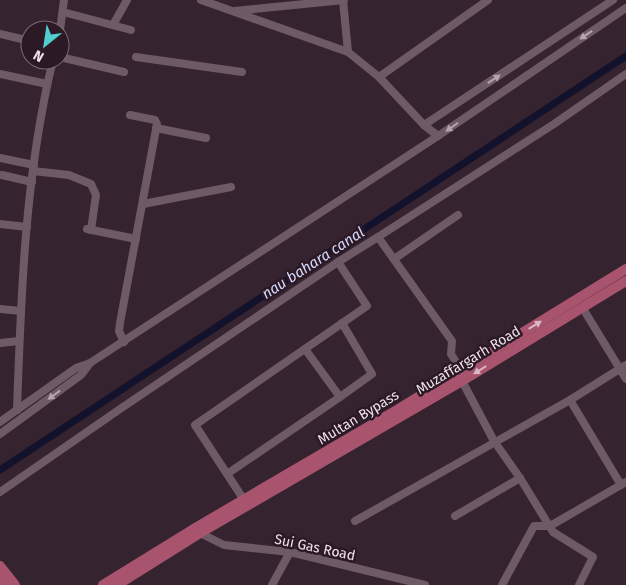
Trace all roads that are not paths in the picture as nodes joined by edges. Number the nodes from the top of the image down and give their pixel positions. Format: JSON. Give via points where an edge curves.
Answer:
{"nodes":[{"id":1,"x":64,"y":0,"type":"edge"},
{"id":2,"x":127,"y":0,"type":"edge"},
{"id":3,"x":201,"y":0,"type":"edge"},
{"id":4,"x":343,"y":0,"type":"edge"},
{"id":5,"x":488,"y":0,"type":"edge"},
{"id":6,"x":613,"y":0,"type":"edge"},
{"id":7,"x":626,"y":8,"type":"edge"},
{"id":8,"x":233,"y":11,"type":"junction"},
{"id":9,"x":63,"y":12,"type":"junction"},
{"id":10,"x":62,"y":20,"type":"edge"},
{"id":11,"x":113,"y":25,"type":"junction"},
{"id":12,"x":131,"y":30,"type":"dead end"},
{"id":13,"x":0,"y":34,"type":"edge"},
{"id":14,"x":20,"y":38,"type":"edge"},
{"id":15,"x":348,"y":52,"type":"junction"},
{"id":16,"x":136,"y":57,"type":"dead end"},
{"id":17,"x":70,"y":59,"type":"edge"},
{"id":18,"x":50,"y":70,"type":"edge"},
{"id":19,"x":124,"y":72,"type":"dead end"},
{"id":20,"x":242,"y":72,"type":"dead end"},
{"id":21,"x":0,"y":74,"type":"edge"},
{"id":22,"x":626,"y":74,"type":"edge"},
{"id":23,"x":379,"y":77,"type":"junction"},
{"id":24,"x":47,"y":84,"type":"junction"},
{"id":25,"x":130,"y":116,"type":"dead end"},
{"id":26,"x":424,"y":125,"type":"junction"},
{"id":27,"x":156,"y":128,"type":"junction"},
{"id":28,"x":438,"y":136,"type":"junction"},
{"id":29,"x":206,"y":138,"type":"dead end"},
{"id":30,"x":0,"y":158,"type":"edge"},
{"id":31,"x":34,"y":168,"type":"junction"},
{"id":32,"x":2,"y":176,"type":"dead end"},
{"id":33,"x":32,"y":182,"type":"junction"},
{"id":34,"x":230,"y":187,"type":"dead end"},
{"id":35,"x":142,"y":204,"type":"junction"},
{"id":36,"x":458,"y":215,"type":"dead end"},
{"id":37,"x":0,"y":224,"type":"edge"},
{"id":38,"x":27,"y":227,"type":"junction"},
{"id":39,"x":378,"y":236,"type":"junction"},
{"id":40,"x":136,"y":239,"type":"junction"},
{"id":41,"x":394,"y":259,"type":"junction"},
{"id":42,"x":338,"y":262,"type":"junction"},
{"id":43,"x":626,"y":269,"type":"edge"},
{"id":44,"x":626,"y":281,"type":"edge"},
{"id":45,"x":582,"y":307,"type":"junction"},
{"id":46,"x":0,"y":309,"type":"edge"},
{"id":47,"x":21,"y":311,"type":"junction"},
{"id":48,"x":342,"y":323,"type":"junction"},
{"id":49,"x":20,"y":341,"type":"junction"},
{"id":50,"x":124,"y":342,"type":"junction"},
{"id":51,"x":0,"y":343,"type":"edge"},
{"id":52,"x":305,"y":349,"type":"junction"},
{"id":53,"x":90,"y":363,"type":"junction"},
{"id":54,"x":623,"y":367,"type":"edge"},
{"id":55,"x":461,"y":370,"type":"junction"},
{"id":56,"x":626,"y":379,"type":"edge"},
{"id":57,"x":462,"y":381,"type":"junction"},
{"id":58,"x":340,"y":397,"type":"junction"},
{"id":59,"x":570,"y":400,"type":"junction"},
{"id":60,"x":17,"y":410,"type":"junction"},
{"id":61,"x":0,"y":422,"type":"edge"},
{"id":62,"x":0,"y":434,"type":"edge"},
{"id":63,"x":494,"y":441,"type":"junction"},
{"id":64,"x":227,"y":474,"type":"junction"},
{"id":65,"x":520,"y":478,"type":"junction"},
{"id":66,"x":624,"y":484,"type":"edge"},
{"id":67,"x":0,"y":492,"type":"edge"},
{"id":68,"x":246,"y":503,"type":"junction"},
{"id":69,"x":455,"y":516,"type":"dead end"},
{"id":70,"x":355,"y":521,"type":"dead end"},
{"id":71,"x":550,"y":526,"type":"junction"},
{"id":72,"x":200,"y":533,"type":"junction"},
{"id":73,"x":290,"y":552,"type":"junction"},
{"id":74,"x":0,"y":566,"type":"edge"},
{"id":75,"x":0,"y":578,"type":"edge"},
{"id":76,"x":5,"y":585,"type":"edge"},
{"id":77,"x":15,"y":585,"type":"edge"},
{"id":78,"x":103,"y":585,"type":"edge"},
{"id":79,"x":117,"y":585,"type":"edge"},
{"id":80,"x":272,"y":585,"type":"edge"},
{"id":81,"x":425,"y":585,"type":"edge"},
{"id":82,"x":502,"y":585,"type":"edge"},
{"id":83,"x":579,"y":585,"type":"edge"}],
"edges":[{"from":1,"to":9,"type":"street"},
{"from":2,"to":11,"type":"street"},
{"from":3,"to":8,"type":"street"},
{"from":4,"to":8,"type":"street"},
{"from":4,"to":15,"type":"street"},
{"from":5,"to":23,"type":"street"},
{"from":26,"to":6,"type":"street","one_way":true},
{"from":7,"to":28,"type":"street","one_way":true},
{"from":8,"to":15,"type":"street"},
{"from":9,"to":10,"type":"street"},
{"from":9,"to":11,"type":"street"},
{"from":11,"to":12,"type":"street"},
{"from":13,"to":14,"type":"street"},
{"from":15,"to":23,"type":"street"},
{"from":16,"to":20,"type":"street"},
{"from":17,"to":19,"type":"street"},
{"from":18,"to":24,"type":"street"},
{"from":21,"to":24,"type":"street"},
{"from":22,"to":39,"type":"street"},
{"from":23,"to":26,"type":"street"},
{"from":24,"to":31,"type":"street"},
{"from":25,"to":27,"type":"street","via":[[155,120]]},
{"from":26,"to":28,"type":"street"},
{"from":27,"to":29,"type":"street"},
{"from":27,"to":35,"type":"street"},
{"from":28,"to":50,"type":"street"},
{"from":30,"to":31,"type":"street"},
{"from":31,"to":33,"type":"street"},
{"from":31,"to":40,"type":"street","via":[[70,175],[91,184],[96,194],[88,230]]},
{"from":32,"to":33,"type":"street"},
{"from":33,"to":38,"type":"street"},
{"from":34,"to":35,"type":"street"},
{"from":35,"to":40,"type":"street"},
{"from":36,"to":41,"type":"street"},
{"from":37,"to":38,"type":"street"},
{"from":38,"to":47,"type":"street"},
{"from":39,"to":41,"type":"street"},
{"from":39,"to":42,"type":"street"},
{"from":40,"to":50,"type":"street","via":[[120,323],[119,332]]},
{"from":41,"to":55,"type":"street","via":[[452,341],[451,354]]},
{"from":42,"to":48,"type":"street","via":[[367,306]]},
{"from":42,"to":67,"type":"street"},
{"from":55,"to":43,"type":"main road","name":"Multan Bypass","one_way":true},
{"from":44,"to":45,"type":"main road","name":"Muzaffargarh Road"},
{"from":45,"to":54,"type":"street"},
{"from":45,"to":57,"type":"main road","name":"Muzaffargarh Road","one_way":true},
{"from":46,"to":47,"type":"street"},
{"from":47,"to":49,"type":"street"},
{"from":48,"to":52,"type":"street"},
{"from":48,"to":58,"type":"street","via":[[372,374]]},
{"from":49,"to":51,"type":"street"},
{"from":49,"to":60,"type":"street"},
{"from":50,"to":53,"type":"street"},
{"from":52,"to":58,"type":"street"},
{"from":52,"to":64,"type":"street","via":[[195,426]]},
{"from":53,"to":60,"type":"street","via":[[76,368]]},
{"from":53,"to":62,"type":"street","one_way":true,"via":[[81,375]]},
{"from":54,"to":56,"type":"street"},
{"from":54,"to":59,"type":"street"},
{"from":55,"to":68,"type":"main road","name":"Multan Bypass"},
{"from":57,"to":63,"type":"street"},
{"from":57,"to":68,"type":"main road","name":"Muzaffargarh Road"},
{"from":58,"to":64,"type":"street"},
{"from":59,"to":63,"type":"street"},
{"from":59,"to":66,"type":"street"},
{"from":60,"to":61,"type":"street"},
{"from":63,"to":65,"type":"street"},
{"from":63,"to":70,"type":"street"},
{"from":64,"to":68,"type":"street"},
{"from":65,"to":69,"type":"street"},
{"from":65,"to":71,"type":"street"},
{"from":66,"to":71,"type":"street"},
{"from":68,"to":72,"type":"main road","name":"Muzaffargarh Road"},
{"from":68,"to":78,"type":"main road","name":"Multan Bypass"},
{"from":71,"to":82,"type":"street","via":[[534,526]]},
{"from":71,"to":83,"type":"street","via":[[554,532],[593,557]]},
{"from":72,"to":73,"type":"street","name":"Sui Gas Road","via":[[224,545]]},
{"from":72,"to":79,"type":"main road","name":"Muzaffargarh Road"},
{"from":73,"to":80,"type":"street"},
{"from":73,"to":81,"type":"street","name":"Sui Gas Road"},
{"from":74,"to":77,"type":"main road"},
{"from":75,"to":76,"type":"main road"}]}
